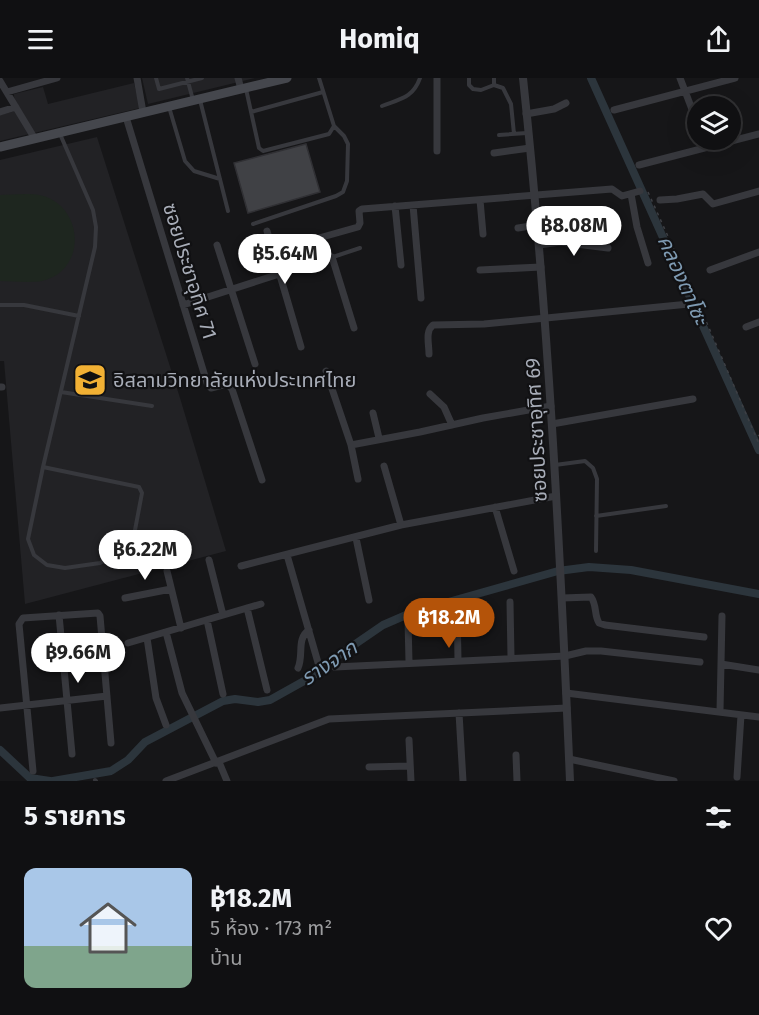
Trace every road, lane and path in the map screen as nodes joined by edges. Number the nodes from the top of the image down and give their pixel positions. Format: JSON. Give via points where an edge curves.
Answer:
{"nodes":[{"id":1,"x":57,"y":78,"type":"edge"},
{"id":2,"x":137,"y":78,"type":"edge"},
{"id":3,"x":156,"y":78,"type":"edge"},
{"id":4,"x":202,"y":78,"type":"edge"},
{"id":5,"x":238,"y":78,"type":"edge"},
{"id":6,"x":287,"y":78,"type":"edge"},
{"id":7,"x":319,"y":78,"type":"edge"},
{"id":8,"x":420,"y":78,"type":"edge"},
{"id":9,"x":438,"y":78,"type":"edge"},
{"id":10,"x":469,"y":78,"type":"edge"},
{"id":11,"x":494,"y":78,"type":"edge"},
{"id":12,"x":523,"y":78,"type":"edge"},
{"id":13,"x":680,"y":78,"type":"edge"},
{"id":14,"x":735,"y":78,"type":"edge"},
{"id":15,"x":188,"y":80,"type":"edge"},
{"id":16,"x":0,"y":81,"type":"edge"},
{"id":17,"x":38,"y":81,"type":"edge"},
{"id":18,"x":494,"y":85,"type":"junction"},
{"id":19,"x":243,"y":89,"type":"junction"},
{"id":20,"x":684,"y":91,"type":"junction"},
{"id":21,"x":7,"y":92,"type":"junction"},
{"id":22,"x":323,"y":92,"type":"junction"},
{"id":23,"x":687,"y":98,"type":"edge"},
{"id":24,"x":197,"y":100,"type":"junction"},
{"id":25,"x":566,"y":103,"type":"dead end"},
{"id":26,"x":169,"y":106,"type":"junction"},
{"id":27,"x":382,"y":106,"type":"dead end"},
{"id":28,"x":16,"y":107,"type":"junction"},
{"id":29,"x":615,"y":110,"type":"dead end"},
{"id":30,"x":0,"y":112,"type":"edge"},
{"id":31,"x":143,"y":112,"type":"junction"},
{"id":32,"x":251,"y":112,"type":"junction"},
{"id":33,"x":526,"y":114,"type":"junction"},
{"id":34,"x":126,"y":117,"type":"junction"},
{"id":35,"x":334,"y":126,"type":"junction"},
{"id":36,"x":59,"y":133,"type":"junction"},
{"id":37,"x":528,"y":133,"type":"junction"},
{"id":38,"x":514,"y":134,"type":"junction"},
{"id":39,"x":759,"y":134,"type":"edge"},
{"id":40,"x":499,"y":135,"type":"dead end"},
{"id":41,"x":741,"y":137,"type":"edge"},
{"id":42,"x":35,"y":139,"type":"junction"},
{"id":43,"x":0,"y":147,"type":"edge"},
{"id":44,"x":530,"y":148,"type":"junction"},
{"id":45,"x":688,"y":150,"type":"edge"},
{"id":46,"x":437,"y":151,"type":"dead end"},
{"id":47,"x":494,"y":153,"type":"dead end"},
{"id":48,"x":639,"y":165,"type":"dead end"},
{"id":49,"x":220,"y":179,"type":"junction"},
{"id":50,"x":643,"y":190,"type":"joint"},
{"id":51,"x":759,"y":191,"type":"edge"},
{"id":52,"x":631,"y":194,"type":"junction"},
{"id":53,"x":535,"y":195,"type":"junction"},
{"id":54,"x":480,"y":200,"type":"junction"},
{"id":55,"x":660,"y":200,"type":"dead end"},
{"id":56,"x":413,"y":205,"type":"junction"},
{"id":57,"x":395,"y":206,"type":"junction"},
{"id":58,"x":228,"y":211,"type":"dead end"},
{"id":59,"x":253,"y":224,"type":"dead end"},
{"id":60,"x":537,"y":225,"type":"junction"},
{"id":61,"x":518,"y":228,"type":"dead end"},
{"id":62,"x":267,"y":231,"type":"dead end"},
{"id":63,"x":483,"y":234,"type":"dead end"},
{"id":64,"x":217,"y":245,"type":"dead end"},
{"id":65,"x":294,"y":245,"type":"dead end"},
{"id":66,"x":539,"y":245,"type":"junction"},
{"id":67,"x":360,"y":248,"type":"dead end"},
{"id":68,"x":608,"y":248,"type":"dead end"},
{"id":69,"x":759,"y":252,"type":"edge"},
{"id":70,"x":332,"y":257,"type":"junction"},
{"id":71,"x":648,"y":263,"type":"dead end"},
{"id":72,"x":401,"y":265,"type":"dead end"},
{"id":73,"x":541,"y":267,"type":"junction"},
{"id":74,"x":480,"y":270,"type":"dead end"},
{"id":75,"x":710,"y":270,"type":"dead end"},
{"id":76,"x":280,"y":274,"type":"junction"},
{"id":77,"x":231,"y":289,"type":"junction"},
{"id":78,"x":421,"y":298,"type":"dead end"},
{"id":79,"x":689,"y":304,"type":"dead end"},
{"id":80,"x":0,"y":305,"type":"edge"},
{"id":81,"x":183,"y":305,"type":"junction"},
{"id":82,"x":79,"y":316,"type":"junction"},
{"id":83,"x":546,"y":319,"type":"junction"},
{"id":84,"x":759,"y":322,"type":"edge"},
{"id":85,"x":746,"y":327,"type":"dead end"},
{"id":86,"x":354,"y":328,"type":"dead end"},
{"id":87,"x":302,"y":347,"type":"dead end"},
{"id":88,"x":429,"y":354,"type":"dead end"},
{"id":89,"x":255,"y":364,"type":"dead end"},
{"id":90,"x":326,"y":371,"type":"dead end"},
{"id":91,"x":61,"y":392,"type":"junction"},
{"id":92,"x":430,"y":394,"type":"dead end"},
{"id":93,"x":693,"y":399,"type":"dead end"},
{"id":94,"x":152,"y":406,"type":"dead end"},
{"id":95,"x":551,"y":406,"type":"junction"},
{"id":96,"x":372,"y":413,"type":"dead end"},
{"id":97,"x":552,"y":424,"type":"junction"},
{"id":98,"x":452,"y":425,"type":"junction"},
{"id":99,"x":380,"y":438,"type":"junction"},
{"id":100,"x":759,"y":444,"type":"edge"},
{"id":101,"x":351,"y":445,"type":"junction"},
{"id":102,"x":554,"y":465,"type":"junction"},
{"id":103,"x":384,"y":466,"type":"dead end"},
{"id":104,"x":43,"y":467,"type":"junction"},
{"id":105,"x":358,"y":479,"type":"dead end"},
{"id":106,"x":261,"y":480,"type":"dead end"},
{"id":107,"x":556,"y":496,"type":"junction"},
{"id":108,"x":666,"y":506,"type":"dead end"},
{"id":109,"x":495,"y":507,"type":"junction"},
{"id":110,"x":596,"y":516,"type":"junction"},
{"id":111,"x":401,"y":525,"type":"junction"},
{"id":112,"x":356,"y":538,"type":"junction"},
{"id":113,"x":132,"y":546,"type":"junction"},
{"id":114,"x":596,"y":551,"type":"dead end"},
{"id":115,"x":287,"y":555,"type":"junction"},
{"id":116,"x":209,"y":560,"type":"dead end"},
{"id":117,"x":162,"y":561,"type":"dead end"},
{"id":118,"x":241,"y":566,"type":"dead end"},
{"id":119,"x":167,"y":571,"type":"dead end"},
{"id":120,"x":514,"y":571,"type":"dead end"},
{"id":121,"x":171,"y":589,"type":"junction"},
{"id":122,"x":125,"y":598,"type":"dead end"},
{"id":123,"x":562,"y":598,"type":"junction"},
{"id":124,"x":369,"y":600,"type":"dead end"},
{"id":125,"x":510,"y":602,"type":"dead end"},
{"id":126,"x":261,"y":604,"type":"dead end"},
{"id":127,"x":457,"y":605,"type":"dead end"},
{"id":128,"x":247,"y":608,"type":"junction"},
{"id":129,"x":59,"y":615,"type":"junction"},
{"id":130,"x":223,"y":615,"type":"junction"},
{"id":131,"x":722,"y":616,"type":"dead end"},
{"id":132,"x":207,"y":620,"type":"junction"},
{"id":133,"x":408,"y":620,"type":"dead end"},
{"id":134,"x":181,"y":627,"type":"junction"},
{"id":135,"x":309,"y":630,"type":"junction"},
{"id":136,"x":166,"y":632,"type":"junction"},
{"id":137,"x":704,"y":637,"type":"dead end"},
{"id":138,"x":147,"y":638,"type":"junction"},
{"id":139,"x":128,"y":643,"type":"dead end"},
{"id":140,"x":565,"y":656,"type":"junction"},
{"id":141,"x":512,"y":657,"type":"junction"},
{"id":142,"x":458,"y":660,"type":"junction"},
{"id":143,"x":409,"y":662,"type":"junction"},
{"id":144,"x":700,"y":662,"type":"dead end"},
{"id":145,"x":721,"y":664,"type":"junction"},
{"id":146,"x":319,"y":666,"type":"dead end"},
{"id":147,"x":335,"y":667,"type":"dead end"},
{"id":148,"x":298,"y":668,"type":"dead end"},
{"id":149,"x":759,"y":670,"type":"edge"},
{"id":150,"x":267,"y":690,"type":"dead end"},
{"id":151,"x":566,"y":693,"type":"junction"},
{"id":152,"x":223,"y":694,"type":"dead end"},
{"id":153,"x":107,"y":696,"type":"junction"},
{"id":154,"x":67,"y":701,"type":"junction"},
{"id":155,"x":27,"y":705,"type":"junction"},
{"id":156,"x":0,"y":708,"type":"edge"},
{"id":157,"x":567,"y":708,"type":"junction"},
{"id":158,"x":720,"y":711,"type":"junction"},
{"id":159,"x":459,"y":713,"type":"junction"},
{"id":160,"x":741,"y":715,"type":"junction"},
{"id":161,"x":759,"y":717,"type":"edge"},
{"id":162,"x":166,"y":724,"type":"dead end"},
{"id":163,"x":409,"y":740,"type":"dead end"},
{"id":164,"x":111,"y":743,"type":"dead end"},
{"id":165,"x":72,"y":754,"type":"dead end"},
{"id":166,"x":516,"y":755,"type":"dead end"},
{"id":167,"x":569,"y":759,"type":"junction"},
{"id":168,"x":217,"y":763,"type":"junction"},
{"id":169,"x":410,"y":766,"type":"junction"},
{"id":170,"x":369,"y":767,"type":"dead end"},
{"id":171,"x":33,"y":771,"type":"dead end"},
{"id":172,"x":737,"y":777,"type":"dead end"},
{"id":173,"x":170,"y":780,"type":"edge"},
{"id":174,"x":227,"y":781,"type":"edge"},
{"id":175,"x":411,"y":781,"type":"edge"},
{"id":176,"x":463,"y":781,"type":"edge"},
{"id":177,"x":517,"y":781,"type":"edge"},
{"id":178,"x":570,"y":781,"type":"edge"},
{"id":179,"x":674,"y":781,"type":"edge"}],
"edges":[{"from":1,"to":17,"type":"street"},
{"from":2,"to":31,"type":"street"},
{"from":3,"to":15,"type":"lane","via":[[159,89]]},
{"from":4,"to":15,"type":"lane"},
{"from":5,"to":19,"type":"street"},
{"from":6,"to":19,"type":"main road"},
{"from":7,"to":22,"type":"lane"},
{"from":8,"to":27,"type":"lane","via":[[412,94]]},
{"from":9,"to":46,"type":"street"},
{"from":10,"to":18,"type":"lane","via":[[473,90]]},
{"from":11,"to":18,"type":"lane"},
{"from":12,"to":33,"type":"street","name":"ซอยประชาอุทิศ 69"},
{"from":13,"to":20,"type":"street"},
{"from":14,"to":20,"type":"street"},
{"from":15,"to":24,"type":"lane"},
{"from":16,"to":21,"type":"street"},
{"from":17,"to":21,"type":"street"},
{"from":18,"to":38,"type":"lane","via":[[508,94]]},
{"from":19,"to":24,"type":"main road"},
{"from":19,"to":32,"type":"lane"},
{"from":20,"to":23,"type":"street"},
{"from":20,"to":29,"type":"street"},
{"from":21,"to":28,"type":"street"},
{"from":22,"to":32,"type":"lane"},
{"from":22,"to":35,"type":"lane"},
{"from":24,"to":26,"type":"main road"},
{"from":24,"to":49,"type":"lane"},
{"from":25,"to":33,"type":"street"},
{"from":26,"to":31,"type":"main road"},
{"from":26,"to":49,"type":"lane","via":[[185,161],[194,171]]},
{"from":28,"to":30,"type":"street"},
{"from":28,"to":42,"type":"street"},
{"from":31,"to":34,"type":"main road"},
{"from":32,"to":35,"type":"lane","via":[[259,148],[264,151],[329,134]]},
{"from":33,"to":37,"type":"street","name":"ซอยประชาอุทิศ 69"},
{"from":34,"to":36,"type":"main road"},
{"from":34,"to":81,"type":"street","name":"ซอยประชาอุทิศ 71"},
{"from":35,"to":59,"type":"lane","via":[[348,144],[343,192]]},
{"from":36,"to":42,"type":"main road"},
{"from":36,"to":82,"type":"lane","via":[[93,210],[96,227]]},
{"from":37,"to":38,"type":"lane"},
{"from":37,"to":44,"type":"street","name":"ซอยประชาอุทิศ 69"},
{"from":38,"to":40,"type":"lane"},
{"from":39,"to":41,"type":"street"},
{"from":42,"to":43,"type":"main road"},
{"from":44,"to":47,"type":"street"},
{"from":44,"to":53,"type":"street","name":"ซอยประชาอุทิศ 69"},
{"from":45,"to":48,"type":"street"},
{"from":49,"to":58,"type":"lane"},
{"from":50,"to":52,"type":"street"},
{"from":50,"to":100,"type":"path","via":[[703,314]]},
{"from":51,"to":55,"type":"street","via":[[713,204],[700,193]]},
{"from":52,"to":53,"type":"street","via":[[621,196],[612,189]]},
{"from":52,"to":71,"type":"street"},
{"from":53,"to":54,"type":"street"},
{"from":53,"to":60,"type":"street","name":"ซอยประชาอุทิศ 69"},
{"from":54,"to":56,"type":"street"},
{"from":54,"to":63,"type":"street"},
{"from":56,"to":57,"type":"street"},
{"from":56,"to":78,"type":"street"},
{"from":57,"to":65,"type":"street","via":[[362,208],[358,227]]},
{"from":57,"to":72,"type":"street"},
{"from":60,"to":61,"type":"street"},
{"from":60,"to":66,"type":"street","name":"ซอยประชาอุทิศ 69"},
{"from":62,"to":76,"type":"street"},
{"from":64,"to":77,"type":"street"},
{"from":66,"to":68,"type":"street","via":[[560,242]]},
{"from":66,"to":73,"type":"street","name":"ซอยประชาอุทิศ 69"},
{"from":67,"to":70,"type":"lane"},
{"from":69,"to":75,"type":"street"},
{"from":70,"to":76,"type":"street"},
{"from":70,"to":86,"type":"street"},
{"from":73,"to":74,"type":"street"},
{"from":73,"to":83,"type":"street","name":"ซอยประชาอุทิศ 69"},
{"from":76,"to":77,"type":"street"},
{"from":76,"to":87,"type":"street"},
{"from":77,"to":81,"type":"street"},
{"from":77,"to":89,"type":"street"},
{"from":79,"to":83,"type":"street"},
{"from":80,"to":82,"type":"lane","via":[[24,305]]},
{"from":81,"to":106,"type":"street","name":"ซอยประชาอุทิศ 71","via":[[207,383],[211,388],[227,384],[232,389]]},
{"from":82,"to":91,"type":"lane"},
{"from":83,"to":88,"type":"street","via":[[433,325],[428,332]]},
{"from":83,"to":95,"type":"street","name":"ซอยประชาอุทิศ 69"},
{"from":84,"to":85,"type":"street"},
{"from":90,"to":101,"type":"street"},
{"from":91,"to":94,"type":"lane"},
{"from":91,"to":104,"type":"lane"},
{"from":92,"to":98,"type":"street","via":[[444,407]]},
{"from":93,"to":97,"type":"street"},
{"from":95,"to":97,"type":"street","name":"ซอยประชาอุทิศ 69"},
{"from":95,"to":98,"type":"street"},
{"from":96,"to":99,"type":"street"},
{"from":97,"to":102,"type":"street","name":"ซอยประชาอุทิศ 69"},
{"from":98,"to":99,"type":"street"},
{"from":99,"to":101,"type":"street"},
{"from":101,"to":105,"type":"street"},
{"from":102,"to":107,"type":"street","name":"ซอยประชาอุทิศ 69"},
{"from":102,"to":110,"type":"lane","via":[[589,463],[597,478]]},
{"from":103,"to":111,"type":"street"},
{"from":104,"to":113,"type":"lane","via":[[139,487],[142,493]]},
{"from":104,"to":113,"type":"lane","via":[[28,539],[34,555],[47,565],[65,568],[100,563]]},
{"from":107,"to":109,"type":"street"},
{"from":107,"to":123,"type":"street","name":"ซอยประชาอุทิศ 69"},
{"from":108,"to":110,"type":"lane"},
{"from":109,"to":111,"type":"street"},
{"from":109,"to":120,"type":"street"},
{"from":110,"to":114,"type":"lane"},
{"from":111,"to":112,"type":"street"},
{"from":112,"to":115,"type":"street"},
{"from":112,"to":124,"type":"street"},
{"from":113,"to":117,"type":"lane","via":[[153,544]]},
{"from":115,"to":118,"type":"street"},
{"from":115,"to":135,"type":"street"},
{"from":116,"to":130,"type":"street"},
{"from":119,"to":121,"type":"street"},
{"from":121,"to":122,"type":"street"},
{"from":121,"to":134,"type":"street"},
{"from":123,"to":137,"type":"street","via":[[591,597],[597,620],[605,625]]},
{"from":123,"to":140,"type":"street","name":"ซอยประชาอุทิศ 69"},
{"from":125,"to":141,"type":"street"},
{"from":126,"to":128,"type":"street"},
{"from":127,"to":142,"type":"street"},
{"from":128,"to":130,"type":"street"},
{"from":128,"to":150,"type":"street"},
{"from":129,"to":153,"type":"street","via":[[95,612],[100,616]]},
{"from":129,"to":154,"type":"street"},
{"from":129,"to":155,"type":"street","via":[[20,620]]},
{"from":130,"to":132,"type":"street"},
{"from":131,"to":145,"type":"street"},
{"from":132,"to":134,"type":"street"},
{"from":132,"to":152,"type":"street"},
{"from":133,"to":143,"type":"street"},
{"from":134,"to":136,"type":"street"},
{"from":135,"to":146,"type":"street"},
{"from":135,"to":148,"type":"street","via":[[303,634]]},
{"from":136,"to":138,"type":"street"},
{"from":136,"to":168,"type":"street","via":[[182,693]]},
{"from":138,"to":139,"type":"street"},
{"from":138,"to":162,"type":"street","via":[[156,698]]},
{"from":140,"to":141,"type":"street"},
{"from":140,"to":144,"type":"street","via":[[601,651]]},
{"from":140,"to":151,"type":"street","name":"ซอยประชาอุทิศ 69"},
{"from":141,"to":142,"type":"street"},
{"from":142,"to":143,"type":"street"},
{"from":143,"to":147,"type":"street"},
{"from":145,"to":149,"type":"street"},
{"from":145,"to":158,"type":"street"},
{"from":151,"to":157,"type":"street","name":"ซอยประชาอุทิศ 69"},
{"from":151,"to":158,"type":"street"},
{"from":153,"to":154,"type":"street"},
{"from":153,"to":164,"type":"street"},
{"from":154,"to":155,"type":"street"},
{"from":154,"to":165,"type":"street"},
{"from":155,"to":156,"type":"street"},
{"from":155,"to":171,"type":"street"},
{"from":157,"to":159,"type":"street"},
{"from":157,"to":167,"type":"street","name":"ซอยประชาอุทิศ 69"},
{"from":158,"to":160,"type":"street"},
{"from":159,"to":168,"type":"street","via":[[329,718]]},
{"from":159,"to":176,"type":"street"},
{"from":160,"to":161,"type":"street"},
{"from":160,"to":172,"type":"street"},
{"from":163,"to":169,"type":"street"},
{"from":166,"to":177,"type":"street"},
{"from":167,"to":178,"type":"street","name":"ซอยประชาอุทิศ 69"},
{"from":167,"to":179,"type":"street"},
{"from":168,"to":173,"type":"street"},
{"from":168,"to":174,"type":"street"},
{"from":169,"to":170,"type":"street"},
{"from":169,"to":175,"type":"street"}]}
